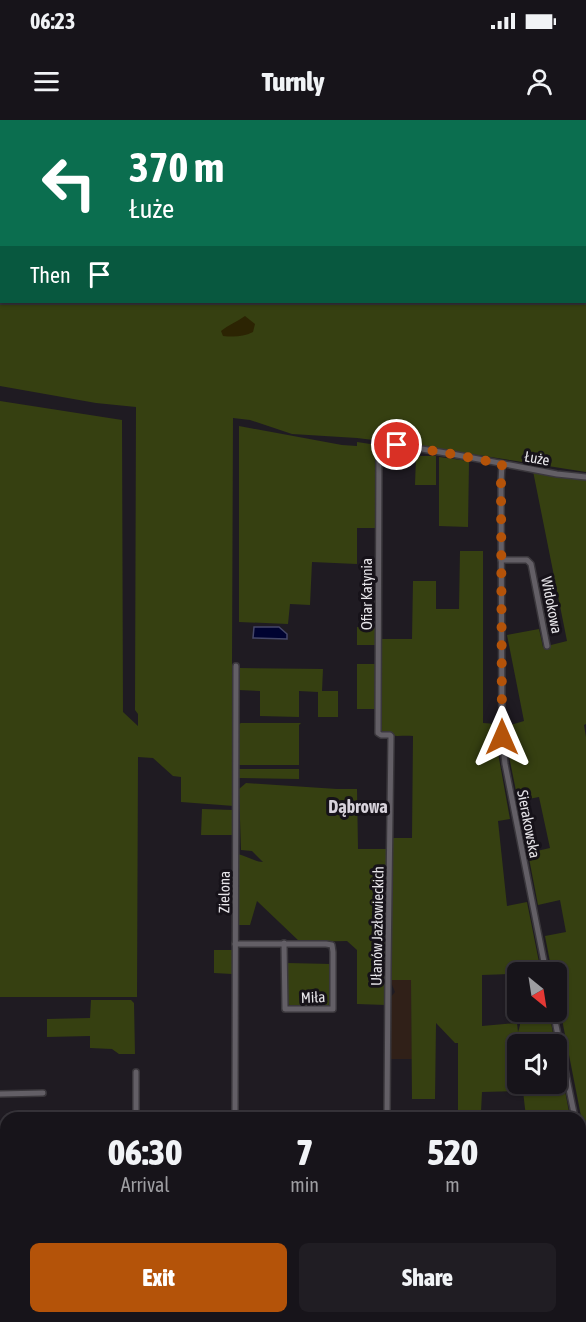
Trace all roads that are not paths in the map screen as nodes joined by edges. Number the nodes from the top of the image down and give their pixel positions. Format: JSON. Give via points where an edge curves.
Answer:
{"nodes":[{"id":1,"x":379,"y":442,"type":"joint"},
{"id":2,"x":502,"y":464,"type":"junction"},
{"id":3,"x":586,"y":477,"type":"edge"},
{"id":4,"x":501,"y":560,"type":"junction"},
{"id":5,"x":548,"y":646,"type":"dead end"},
{"id":6,"x":236,"y":666,"type":"dead end"},
{"id":7,"x":390,"y":735,"type":"joint"},
{"id":8,"x":284,"y":943,"type":"junction"},
{"id":9,"x":236,"y":944,"type":"junction"},
{"id":10,"x":544,"y":962,"type":"edge"},
{"id":11,"x":555,"y":1022,"type":"edge"},
{"id":12,"x":136,"y":1072,"type":"dead end"},
{"id":13,"x":0,"y":1094,"type":"edge"},
{"id":14,"x":43,"y":1094,"type":"dead end"},
{"id":15,"x":136,"y":1112,"type":"edge"},
{"id":16,"x":235,"y":1112,"type":"edge"},
{"id":17,"x":387,"y":1112,"type":"edge"},
{"id":18,"x":574,"y":1112,"type":"edge"}],
"edges":[{"from":1,"to":2,"type":"street","name":"Łuże"},
{"from":1,"to":7,"type":"street","name":"Ofiar Katynia","via":[[378,733]]},
{"from":2,"to":3,"type":"street","name":"Łuże"},
{"from":2,"to":4,"type":"street","name":"Sierakowska"},
{"from":4,"to":5,"type":"street","name":"Widokowa","via":[[531,564]]},
{"from":4,"to":10,"type":"street","name":"Sierakowska","via":[[502,743]]},
{"from":6,"to":9,"type":"street","name":"Zielona"},
{"from":7,"to":17,"type":"street","name":"Ułanów Jazłowieckich"},
{"from":8,"to":8,"type":"street","name":"Miła","via":[[332,945],[333,1009],[285,1009]]},
{"from":8,"to":9,"type":"street","name":"Miła"},
{"from":9,"to":16,"type":"street","name":"Zielona"},
{"from":11,"to":18,"type":"street"},
{"from":12,"to":15,"type":"street"},
{"from":13,"to":14,"type":"street"}]}
